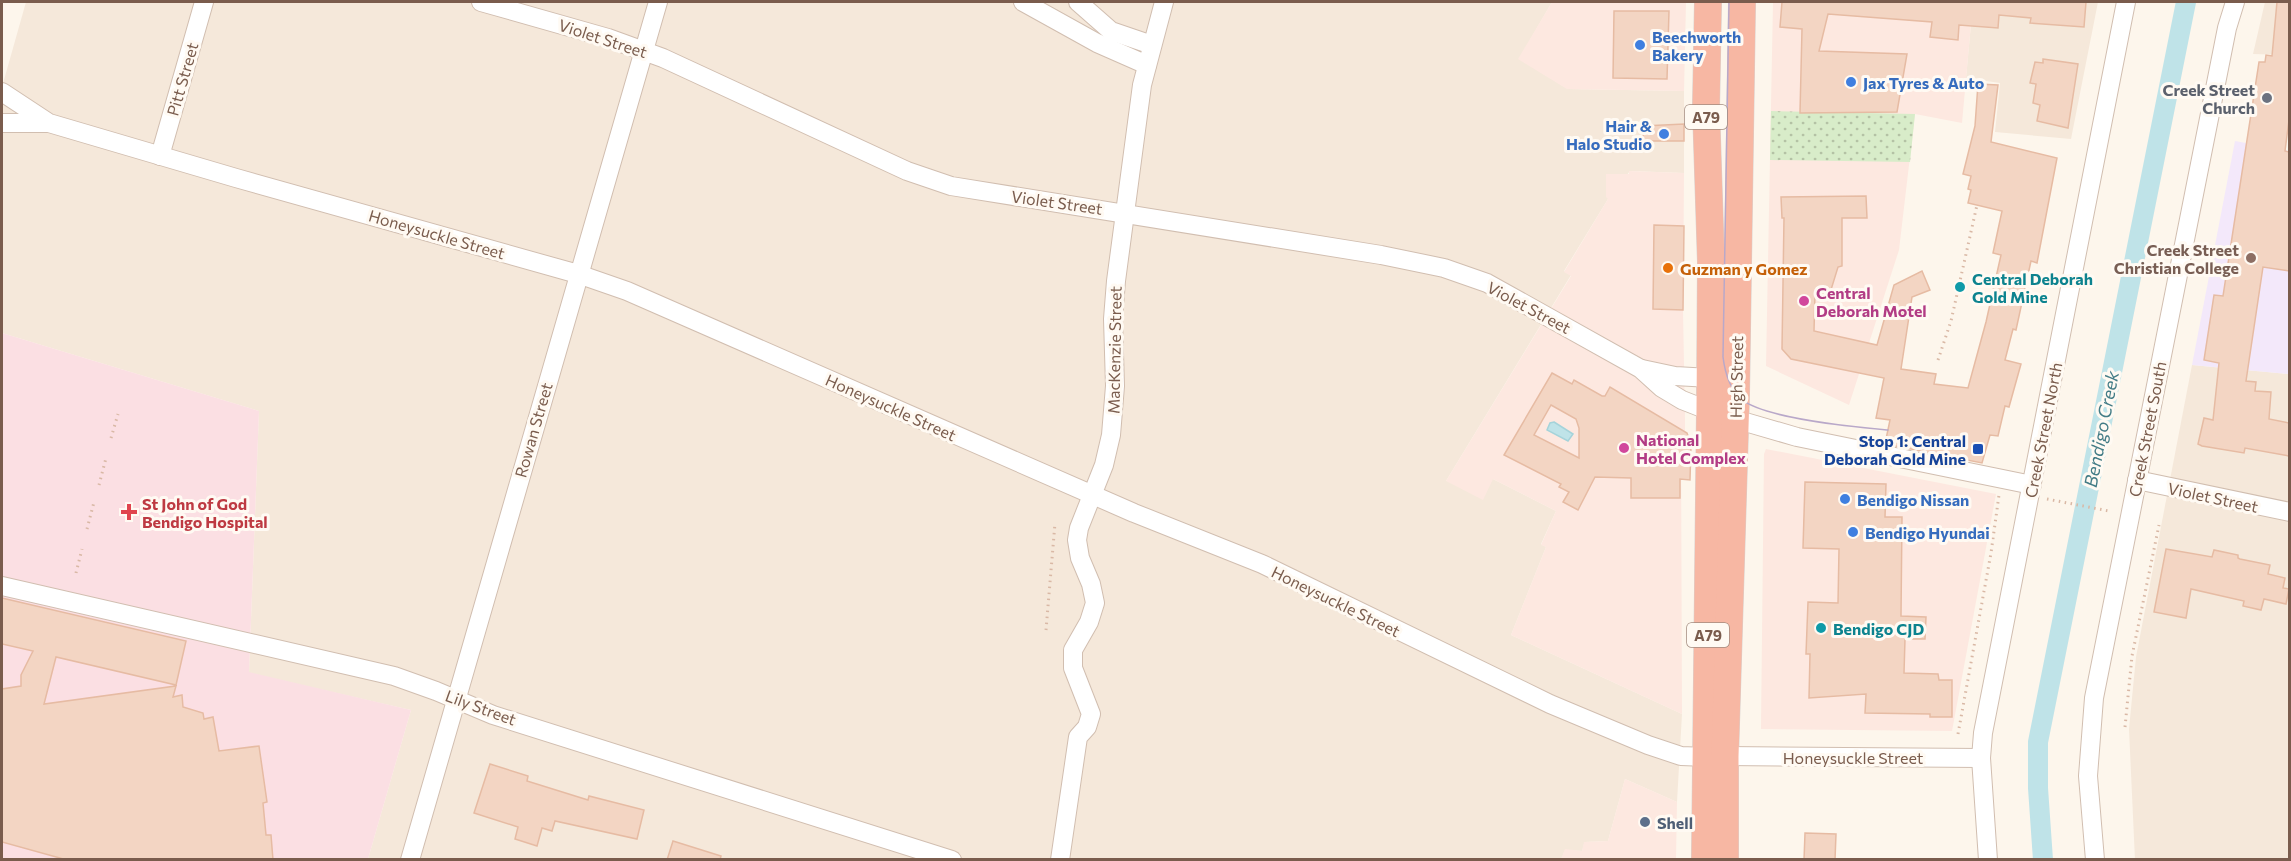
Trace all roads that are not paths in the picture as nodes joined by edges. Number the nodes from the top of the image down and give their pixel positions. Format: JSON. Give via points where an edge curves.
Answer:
{"nodes":[{"id":1,"x":204,"y":2,"type":"edge"},
{"id":2,"x":481,"y":2,"type":"edge"},
{"id":3,"x":658,"y":2,"type":"edge"},
{"id":4,"x":1023,"y":2,"type":"edge"},
{"id":5,"x":1078,"y":2,"type":"edge"},
{"id":6,"x":1164,"y":2,"type":"edge"},
{"id":7,"x":1708,"y":2,"type":"edge"},
{"id":8,"x":1742,"y":2,"type":"edge"},
{"id":9,"x":2126,"y":2,"type":"edge"},
{"id":10,"x":2235,"y":2,"type":"edge"},
{"id":11,"x":1152,"y":45,"type":"junction"},
{"id":12,"x":643,"y":50,"type":"junction"},
{"id":13,"x":1147,"y":65,"type":"junction"},
{"id":14,"x":2,"y":92,"type":"edge"},
{"id":15,"x":2,"y":123,"type":"edge"},
{"id":16,"x":49,"y":123,"type":"junction"},
{"id":17,"x":160,"y":156,"type":"junction"},
{"id":18,"x":1126,"y":212,"type":"junction"},
{"id":19,"x":1738,"y":234,"type":"junction"},
{"id":20,"x":1710,"y":237,"type":"junction"},
{"id":21,"x":578,"y":274,"type":"junction"},
{"id":22,"x":1641,"y":369,"type":"junction"},
{"id":23,"x":1723,"y":378,"type":"junction"},
{"id":24,"x":1723,"y":415,"type":"junction"},
{"id":25,"x":2137,"y":480,"type":"junction"},
{"id":26,"x":2032,"y":485,"type":"junction"},
{"id":27,"x":1093,"y":495,"type":"junction"},
{"id":28,"x":2289,"y":512,"type":"edge"},
{"id":29,"x":2,"y":586,"type":"edge"},
{"id":30,"x":457,"y":699,"type":"junction"},
{"id":31,"x":1716,"y":757,"type":"junction"},
{"id":32,"x":1982,"y":758,"type":"junction"},
{"id":33,"x":410,"y":860,"type":"edge"},
{"id":34,"x":952,"y":860,"type":"edge"},
{"id":35,"x":1060,"y":860,"type":"edge"},
{"id":36,"x":1705,"y":860,"type":"edge"},
{"id":37,"x":1725,"y":860,"type":"edge"},
{"id":38,"x":1988,"y":860,"type":"edge"},
{"id":39,"x":2095,"y":860,"type":"edge"}],
"edges":[{"from":1,"to":17,"type":"street","name":"Pitt Street"},
{"from":2,"to":12,"type":"street","name":"Violet Street"},
{"from":3,"to":12,"type":"street","name":"Rowan Street"},
{"from":4,"to":13,"type":"street","via":[[1097,44]]},
{"from":5,"to":11,"type":"street","via":[[1111,31]]},
{"from":6,"to":11,"type":"street","name":"MacKenzie Street"},
{"from":7,"to":20,"type":"highway","name":"High Street","number":"A79"},
{"from":8,"to":19,"type":"highway","name":"High Street","number":"A79"},
{"from":9,"to":26,"type":"street","name":"Creek Street North"},
{"from":10,"to":25,"type":"street","name":"Creek Street South"},
{"from":11,"to":13,"type":"street","name":"MacKenzie Street"},
{"from":12,"to":18,"type":"street","name":"Violet Street","via":[[928,179],[967,189]]},
{"from":12,"to":21,"type":"street","name":"Rowan Street"},
{"from":13,"to":18,"type":"street","name":"MacKenzie Street"},
{"from":14,"to":16,"type":"street","name":"Honeysuckle Street"},
{"from":15,"to":16,"type":"street","name":"Honeysuckle Street"},
{"from":16,"to":17,"type":"street","name":"Honeysuckle Street"},
{"from":17,"to":21,"type":"street","name":"Honeysuckle Street"},
{"from":18,"to":22,"type":"street","name":"Violet Street","via":[[1381,255],[1467,275]]},
{"from":18,"to":27,"type":"street","name":"MacKenzie Street","via":[[1114,311],[1113,416],[1107,452]]},
{"from":19,"to":20,"type":"highway"},
{"from":19,"to":23,"type":"highway","name":"High Street","number":"A79"},
{"from":20,"to":23,"type":"highway","name":"High Street","number":"A79"},
{"from":21,"to":27,"type":"street","name":"Honeysuckle Street","via":[[627,291]]},
{"from":21,"to":30,"type":"street","name":"Rowan Street"},
{"from":22,"to":23,"type":"street","name":"Violet Street","via":[[1675,376]]},
{"from":22,"to":24,"type":"street","name":"Violet Street","via":[[1668,392]]},
{"from":23,"to":24,"type":"highway","name":"High Street","number":"A79"},
{"from":24,"to":26,"type":"street","name":"Violet Street","via":[[1797,437]]},
{"from":24,"to":31,"type":"highway","name":"High Street","number":"A79"},
{"from":25,"to":28,"type":"street","name":"Violet Street"},
{"from":25,"to":39,"type":"street","name":"Creek Street South","via":[[2090,734],[2088,776]]},
{"from":26,"to":32,"type":"street","name":"Creek Street North","via":[[1983,733]]},
{"from":27,"to":31,"type":"street","name":"Honeysuckle Street","via":[[1262,564],[1550,704],[1681,756]]},
{"from":27,"to":35,"type":"street","name":"MacKenzie Street","via":[[1077,540],[1095,603],[1073,651],[1073,668],[1091,714],[1087,728],[1078,737]]},
{"from":29,"to":30,"type":"street","name":"Lily Street","via":[[394,676]]},
{"from":30,"to":33,"type":"street","name":"Rowan Street"},
{"from":30,"to":34,"type":"street","name":"Lily Street","via":[[493,715]]},
{"from":31,"to":32,"type":"street","name":"Honeysuckle Street"},
{"from":31,"to":36,"type":"highway","name":"High Street","number":"A79"},
{"from":31,"to":37,"type":"highway","name":"High Street","number":"A79"},
{"from":32,"to":38,"type":"street","name":"Creek Street North"}]}
